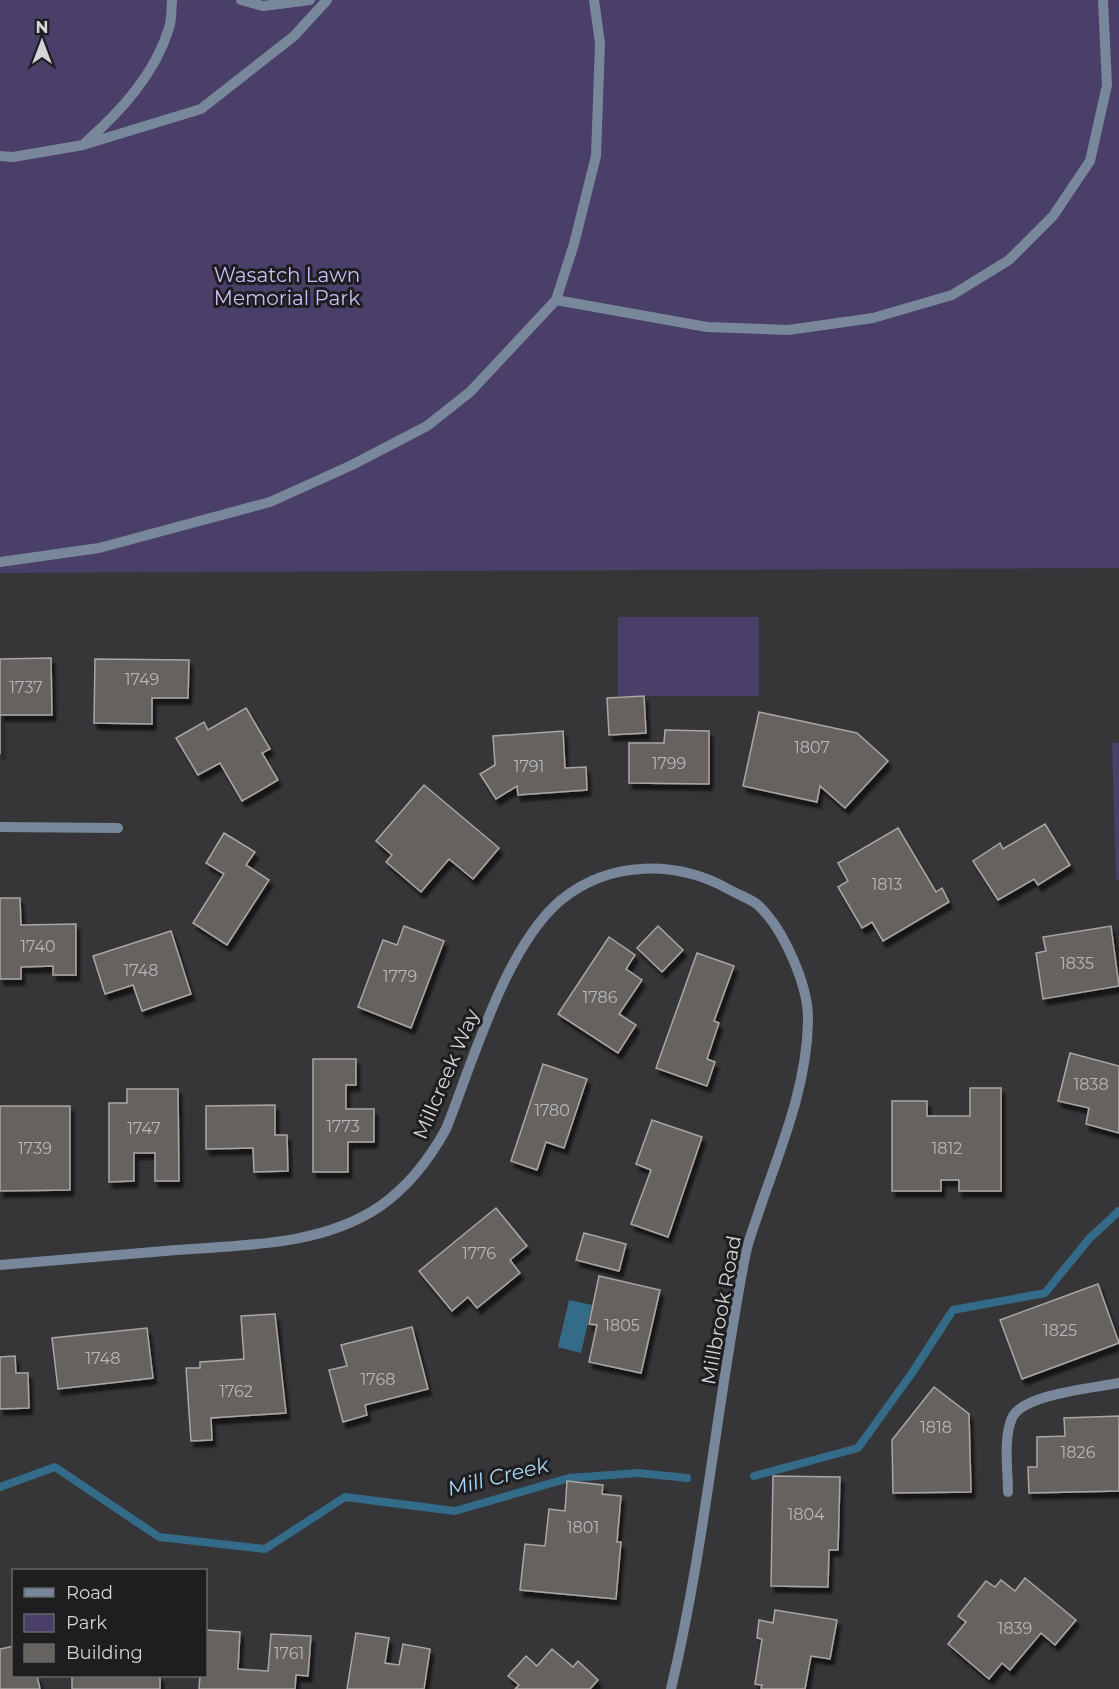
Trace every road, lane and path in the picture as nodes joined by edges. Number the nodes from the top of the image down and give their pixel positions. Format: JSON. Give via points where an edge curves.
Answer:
{"nodes":[{"id":1,"x":172,"y":0,"type":"edge"},
{"id":2,"x":241,"y":0,"type":"edge"},
{"id":3,"x":310,"y":0,"type":"edge"},
{"id":4,"x":327,"y":0,"type":"edge"},
{"id":5,"x":594,"y":0,"type":"edge"},
{"id":6,"x":1103,"y":0,"type":"edge"},
{"id":7,"x":83,"y":145,"type":"junction"},
{"id":8,"x":0,"y":156,"type":"edge"},
{"id":9,"x":556,"y":300,"type":"junction"},
{"id":10,"x":0,"y":562,"type":"edge"},
{"id":11,"x":0,"y":827,"type":"edge"},
{"id":12,"x":118,"y":828,"type":"dead end"},
{"id":13,"x":706,"y":877,"type":"joint"},
{"id":14,"x":0,"y":1265,"type":"edge"},
{"id":15,"x":1119,"y":1383,"type":"edge"},
{"id":16,"x":1008,"y":1492,"type":"dead end"},
{"id":17,"x":671,"y":1689,"type":"edge"}],
"edges":[{"from":1,"to":7,"type":"street","via":[[170,28],[149,71],[118,114]]},
{"from":2,"to":3,"type":"street","via":[[263,6]]},
{"from":4,"to":7,"type":"street","via":[[294,36],[201,109]]},
{"from":5,"to":9,"type":"street","via":[[600,43],[596,156]]},
{"from":6,"to":9,"type":"street","via":[[1107,85],[1090,161],[1053,216],[1009,260],[952,295],[873,318],[788,330],[707,327]]},
{"from":7,"to":8,"type":"street"},
{"from":9,"to":10,"type":"street","via":[[453,405],[427,426],[352,465],[270,502],[174,529],[99,548]]},
{"from":11,"to":12,"type":"street"},
{"from":13,"to":14,"type":"street","name":"Millcreek Way","via":[[682,870],[633,870],[609,874],[561,900],[531,936],[504,982],[435,1149],[405,1185],[377,1208],[335,1227],[281,1241]]},
{"from":13,"to":17,"type":"street","name":"Millbrook Road","via":[[758,905],[787,945],[804,986],[808,1020],[801,1086],[745,1253],[690,1609]]},
{"from":15,"to":16,"type":"street","via":[[1035,1400],[1020,1408],[1012,1417],[1008,1434]]}]}
